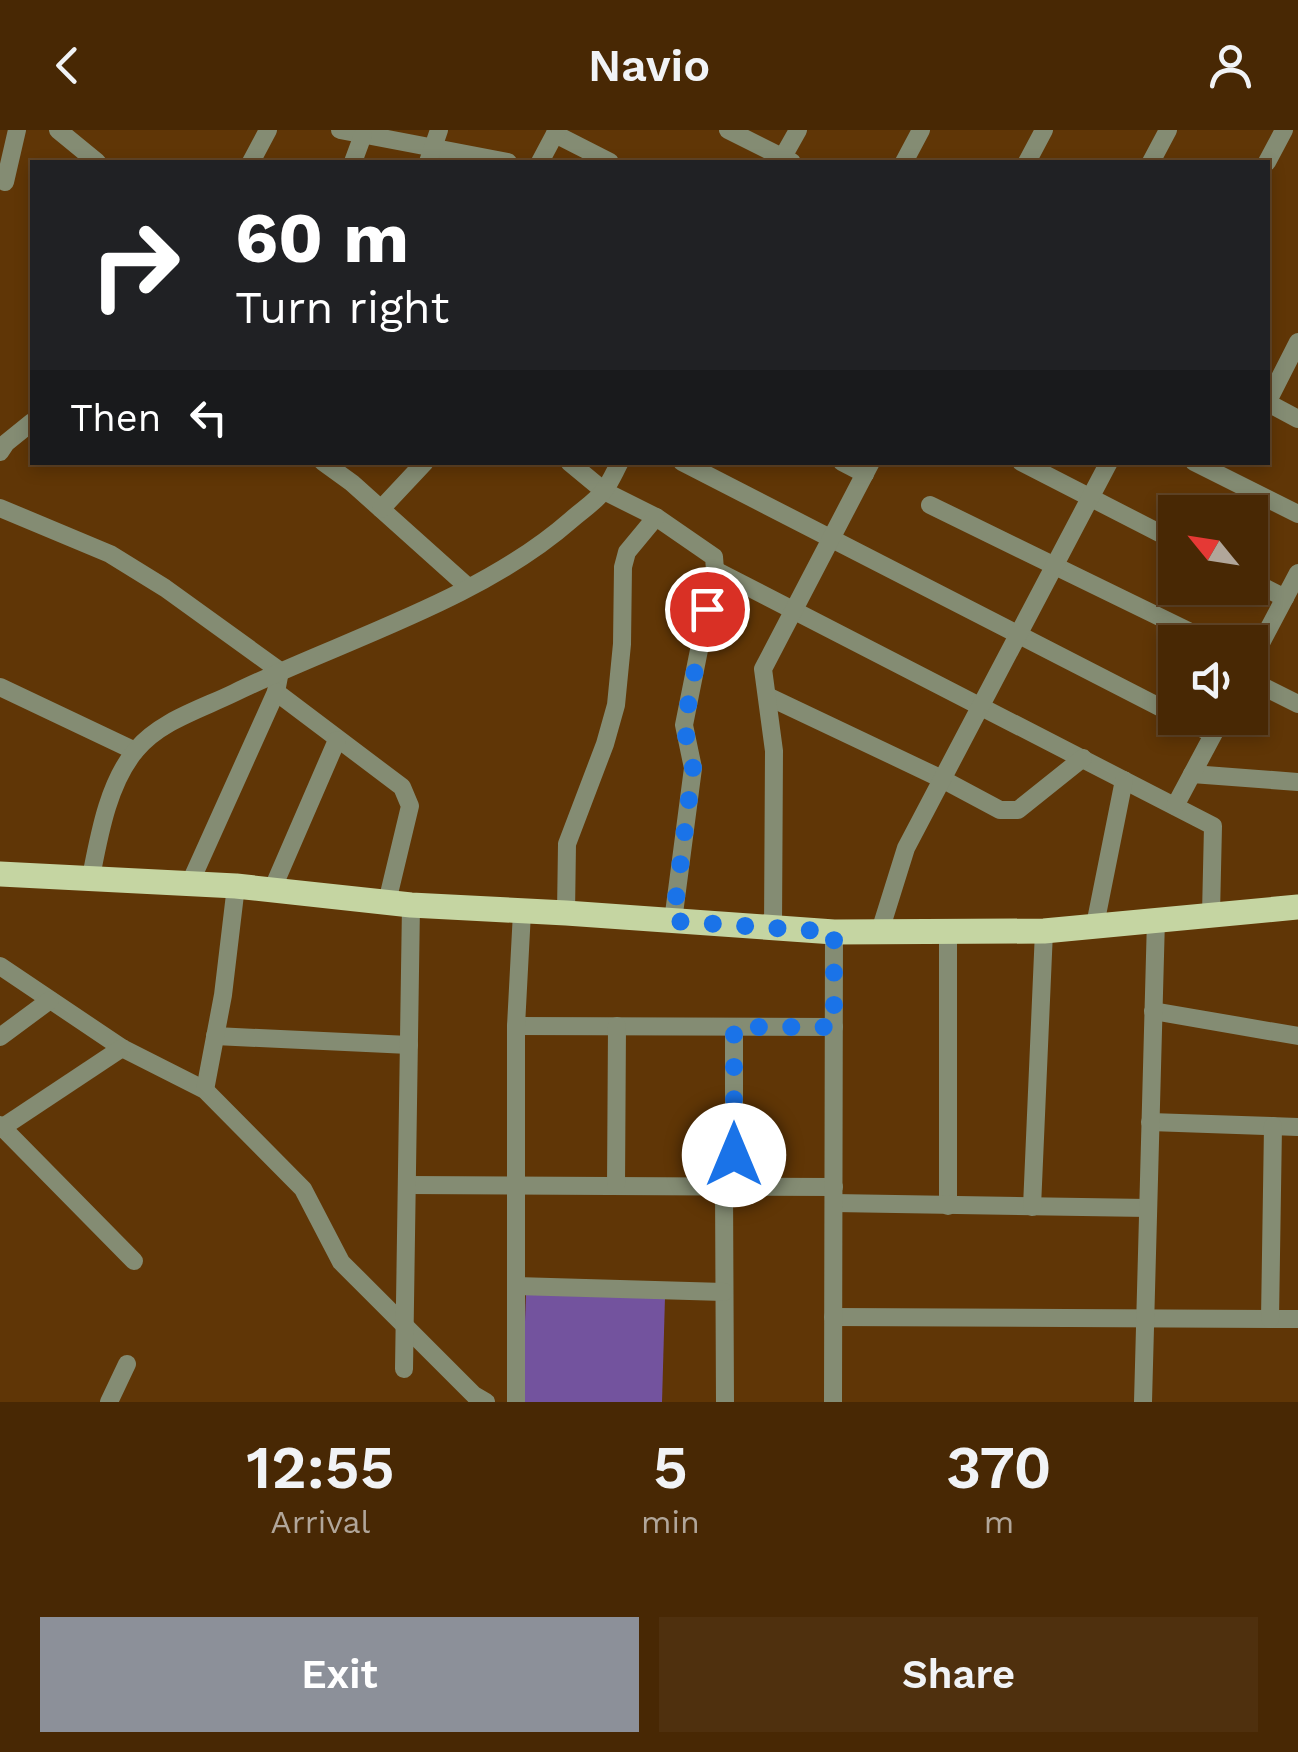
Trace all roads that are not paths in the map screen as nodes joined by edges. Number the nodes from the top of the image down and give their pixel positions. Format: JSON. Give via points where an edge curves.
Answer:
{"nodes":[{"id":1,"x":17,"y":130,"type":"edge"},
{"id":2,"x":58,"y":130,"type":"edge"},
{"id":3,"x":268,"y":130,"type":"edge"},
{"id":4,"x":340,"y":130,"type":"edge"},
{"id":5,"x":728,"y":130,"type":"edge"},
{"id":6,"x":798,"y":130,"type":"edge"},
{"id":7,"x":921,"y":130,"type":"edge"},
{"id":8,"x":1044,"y":130,"type":"edge"},
{"id":9,"x":1168,"y":130,"type":"edge"},
{"id":10,"x":1284,"y":130,"type":"edge"},
{"id":11,"x":556,"y":132,"type":"edge"},
{"id":12,"x":364,"y":134,"type":"junction"},
{"id":13,"x":433,"y":147,"type":"edge"},
{"id":14,"x":81,"y":156,"type":"edge"},
{"id":15,"x":253,"y":160,"type":"edge"},
{"id":16,"x":355,"y":160,"type":"edge"},
{"id":17,"x":498,"y":160,"type":"edge"},
{"id":18,"x":541,"y":160,"type":"edge"},
{"id":19,"x":606,"y":160,"type":"edge"},
{"id":20,"x":783,"y":160,"type":"edge"},
{"id":21,"x":785,"y":160,"type":"edge"},
{"id":22,"x":905,"y":160,"type":"edge"},
{"id":23,"x":1029,"y":160,"type":"edge"},
{"id":24,"x":1152,"y":160,"type":"edge"},
{"id":25,"x":1267,"y":160,"type":"edge"},
{"id":26,"x":5,"y":182,"type":"dead end"},
{"id":27,"x":1298,"y":342,"type":"edge"},
{"id":28,"x":1270,"y":398,"type":"edge"},
{"id":29,"x":1270,"y":403,"type":"edge"},
{"id":30,"x":1298,"y":418,"type":"edge"},
{"id":31,"x":30,"y":424,"type":"edge"},
{"id":32,"x":0,"y":452,"type":"edge"},
{"id":33,"x":327,"y":465,"type":"edge"},
{"id":34,"x":422,"y":465,"type":"edge"},
{"id":35,"x":573,"y":465,"type":"edge"},
{"id":36,"x":618,"y":465,"type":"edge"},
{"id":37,"x":688,"y":465,"type":"edge"},
{"id":38,"x":1027,"y":465,"type":"edge"},
{"id":39,"x":1107,"y":465,"type":"edge"},
{"id":40,"x":1200,"y":465,"type":"edge"},
{"id":41,"x":868,"y":468,"type":"edge"},
{"id":42,"x":604,"y":492,"type":"junction"},
{"id":43,"x":1090,"y":498,"type":"junction"},
{"id":44,"x":930,"y":505,"type":"dead end"},
{"id":45,"x":0,"y":508,"type":"edge"},
{"id":46,"x":381,"y":509,"type":"junction"},
{"id":47,"x":1298,"y":514,"type":"edge"},
{"id":48,"x":656,"y":517,"type":"junction"},
{"id":49,"x":1158,"y":532,"type":"edge"},
{"id":50,"x":831,"y":539,"type":"junction"},
{"id":51,"x":1054,"y":566,"type":"junction"},
{"id":52,"x":715,"y":570,"type":"junction"},
{"id":53,"x":1298,"y":573,"type":"edge"},
{"id":54,"x":468,"y":587,"type":"junction"},
{"id":55,"x":1268,"y":589,"type":"edge"},
{"id":56,"x":1285,"y":598,"type":"junction"},
{"id":57,"x":794,"y":610,"type":"junction"},
{"id":58,"x":1176,"y":625,"type":"edge"},
{"id":59,"x":1268,"y":629,"type":"edge"},
{"id":60,"x":1018,"y":634,"type":"junction"},
{"id":61,"x":280,"y":670,"type":"junction"},
{"id":62,"x":0,"y":686,"type":"edge"},
{"id":63,"x":1268,"y":689,"type":"edge"},
{"id":64,"x":276,"y":692,"type":"junction"},
{"id":65,"x":767,"y":696,"type":"junction"},
{"id":66,"x":1298,"y":704,"type":"edge"},
{"id":67,"x":981,"y":706,"type":"junction"},
{"id":68,"x":1158,"y":706,"type":"edge"},
{"id":69,"x":1212,"y":735,"type":"edge"},
{"id":70,"x":337,"y":740,"type":"junction"},
{"id":71,"x":135,"y":751,"type":"junction"},
{"id":72,"x":1083,"y":758,"type":"junction"},
{"id":73,"x":1192,"y":774,"type":"junction"},
{"id":74,"x":942,"y":779,"type":"junction"},
{"id":75,"x":1124,"y":780,"type":"junction"},
{"id":76,"x":1298,"y":782,"type":"edge"},
{"id":77,"x":1175,"y":806,"type":"junction"},
{"id":78,"x":0,"y":874,"type":"edge"},
{"id":79,"x":91,"y":877,"type":"junction"},
{"id":80,"x":190,"y":883,"type":"junction"},
{"id":81,"x":236,"y":886,"type":"junction"},
{"id":82,"x":272,"y":890,"type":"junction"},
{"id":83,"x":399,"y":904,"type":"junction"},
{"id":84,"x":1298,"y":907,"type":"edge"},
{"id":85,"x":522,"y":912,"type":"junction"},
{"id":86,"x":566,"y":913,"type":"junction"},
{"id":87,"x":1211,"y":914,"type":"junction"},
{"id":88,"x":1156,"y":919,"type":"junction"},
{"id":89,"x":673,"y":921,"type":"junction"},
{"id":90,"x":1095,"y":925,"type":"junction"},
{"id":91,"x":773,"y":928,"type":"junction"},
{"id":92,"x":1044,"y":930,"type":"junction"},
{"id":93,"x":880,"y":931,"type":"junction"},
{"id":94,"x":834,"y":932,"type":"junction"},
{"id":95,"x":948,"y":932,"type":"junction"},
{"id":96,"x":0,"y":966,"type":"edge"},
{"id":97,"x":50,"y":1000,"type":"junction"},
{"id":98,"x":1153,"y":1011,"type":"junction"},
{"id":99,"x":516,"y":1026,"type":"junction"},
{"id":100,"x":617,"y":1026,"type":"junction"},
{"id":101,"x":734,"y":1027,"type":"junction"},
{"id":102,"x":834,"y":1027,"type":"junction"},
{"id":103,"x":215,"y":1036,"type":"junction"},
{"id":104,"x":1298,"y":1036,"type":"edge"},
{"id":105,"x":0,"y":1037,"type":"edge"},
{"id":106,"x":409,"y":1045,"type":"junction"},
{"id":107,"x":122,"y":1048,"type":"junction"},
{"id":108,"x":204,"y":1090,"type":"junction"},
{"id":109,"x":1150,"y":1122,"type":"junction"},
{"id":110,"x":1273,"y":1126,"type":"junction"},
{"id":111,"x":0,"y":1127,"type":"edge"},
{"id":112,"x":1298,"y":1127,"type":"edge"},
{"id":113,"x":407,"y":1185,"type":"junction"},
{"id":114,"x":516,"y":1186,"type":"junction"},
{"id":115,"x":616,"y":1186,"type":"junction"},
{"id":116,"x":729,"y":1187,"type":"junction"},
{"id":117,"x":834,"y":1195,"type":"junction"},
{"id":118,"x":948,"y":1206,"type":"junction"},
{"id":119,"x":1032,"y":1207,"type":"junction"},
{"id":120,"x":1148,"y":1208,"type":"junction"},
{"id":121,"x":134,"y":1261,"type":"dead end"},
{"id":122,"x":516,"y":1286,"type":"junction"},
{"id":123,"x":724,"y":1292,"type":"junction"},
{"id":124,"x":833,"y":1317,"type":"junction"},
{"id":125,"x":1145,"y":1318,"type":"junction"},
{"id":126,"x":1270,"y":1319,"type":"junction"},
{"id":127,"x":1298,"y":1319,"type":"edge"},
{"id":128,"x":404,"y":1326,"type":"junction"},
{"id":129,"x":127,"y":1364,"type":"dead end"},
{"id":130,"x":404,"y":1369,"type":"dead end"},
{"id":131,"x":108,"y":1402,"type":"edge"},
{"id":132,"x":486,"y":1402,"type":"edge"},
{"id":133,"x":516,"y":1402,"type":"edge"},
{"id":134,"x":724,"y":1402,"type":"edge"},
{"id":135,"x":833,"y":1402,"type":"edge"},
{"id":136,"x":1143,"y":1402,"type":"edge"}],
"edges":[{"from":1,"to":26,"type":"street"},
{"from":2,"to":14,"type":"street"},
{"from":3,"to":15,"type":"street"},
{"from":4,"to":12,"type":"street"},
{"from":5,"to":20,"type":"street"},
{"from":6,"to":21,"type":"street"},
{"from":7,"to":22,"type":"street"},
{"from":8,"to":23,"type":"street"},
{"from":9,"to":24,"type":"street"},
{"from":10,"to":25,"type":"street"},
{"from":11,"to":18,"type":"street"},
{"from":11,"to":19,"type":"street"},
{"from":12,"to":13,"type":"street"},
{"from":12,"to":16,"type":"street"},
{"from":13,"to":17,"type":"street"},
{"from":27,"to":28,"type":"street"},
{"from":29,"to":30,"type":"street"},
{"from":31,"to":32,"type":"street"},
{"from":33,"to":46,"type":"street"},
{"from":34,"to":46,"type":"street"},
{"from":35,"to":42,"type":"street"},
{"from":36,"to":42,"type":"street"},
{"from":37,"to":50,"type":"street"},
{"from":38,"to":43,"type":"street"},
{"from":39,"to":43,"type":"street"},
{"from":40,"to":47,"type":"street"},
{"from":41,"to":50,"type":"street"},
{"from":42,"to":48,"type":"street"},
{"from":42,"to":54,"type":"street","via":[[547,542]]},
{"from":43,"to":49,"type":"street"},
{"from":43,"to":51,"type":"street"},
{"from":44,"to":51,"type":"street"},
{"from":45,"to":61,"type":"street","via":[[110,554]]},
{"from":46,"to":54,"type":"street"},
{"from":48,"to":52,"type":"street","via":[[714,557]]},
{"from":48,"to":86,"type":"street","via":[[623,567],[616,706],[566,844]]},
{"from":50,"to":57,"type":"street"},
{"from":50,"to":60,"type":"street"},
{"from":51,"to":58,"type":"street"},
{"from":51,"to":60,"type":"street"},
{"from":52,"to":57,"type":"street"},
{"from":52,"to":89,"type":"street","via":[[684,726],[693,768]]},
{"from":53,"to":56,"type":"street"},
{"from":54,"to":61,"type":"street"},
{"from":55,"to":56,"type":"street"},
{"from":56,"to":59,"type":"street"},
{"from":57,"to":65,"type":"street","via":[[763,669]]},
{"from":57,"to":67,"type":"street"},
{"from":60,"to":67,"type":"street"},
{"from":60,"to":68,"type":"street"},
{"from":61,"to":64,"type":"street"},
{"from":61,"to":71,"type":"street","via":[[158,730]]},
{"from":62,"to":71,"type":"street"},
{"from":63,"to":66,"type":"street"},
{"from":64,"to":70,"type":"street"},
{"from":64,"to":80,"type":"street"},
{"from":65,"to":74,"type":"street"},
{"from":65,"to":91,"type":"street","via":[[775,783]]},
{"from":67,"to":72,"type":"street"},
{"from":67,"to":74,"type":"street"},
{"from":69,"to":73,"type":"street"},
{"from":70,"to":82,"type":"street"},
{"from":70,"to":83,"type":"street","via":[[402,788],[410,806]]},
{"from":71,"to":79,"type":"street","via":[[102,820]]},
{"from":72,"to":74,"type":"street","via":[[1018,810],[1000,810]]},
{"from":72,"to":75,"type":"street"},
{"from":73,"to":76,"type":"street"},
{"from":73,"to":77,"type":"street"},
{"from":74,"to":93,"type":"street","via":[[906,848]]},
{"from":75,"to":77,"type":"street"},
{"from":75,"to":90,"type":"street"},
{"from":77,"to":87,"type":"street","via":[[1213,826]]},
{"from":78,"to":79,"type":"main road"},
{"from":79,"to":80,"type":"main road"},
{"from":80,"to":81,"type":"main road"},
{"from":81,"to":82,"type":"main road"},
{"from":81,"to":103,"type":"street"},
{"from":82,"to":83,"type":"main road"},
{"from":83,"to":85,"type":"main road"},
{"from":83,"to":106,"type":"street"},
{"from":84,"to":87,"type":"main road"},
{"from":85,"to":86,"type":"main road"},
{"from":85,"to":99,"type":"street"},
{"from":86,"to":89,"type":"main road"},
{"from":87,"to":88,"type":"main road"},
{"from":88,"to":90,"type":"main road"},
{"from":88,"to":98,"type":"street"},
{"from":89,"to":91,"type":"main road"},
{"from":90,"to":92,"type":"main road"},
{"from":91,"to":94,"type":"main road"},
{"from":92,"to":95,"type":"main road"},
{"from":92,"to":119,"type":"street"},
{"from":93,"to":94,"type":"main road"},
{"from":93,"to":95,"type":"main road"},
{"from":94,"to":102,"type":"street"},
{"from":95,"to":118,"type":"street"},
{"from":96,"to":97,"type":"street"},
{"from":97,"to":105,"type":"street"},
{"from":97,"to":107,"type":"street"},
{"from":98,"to":104,"type":"street"},
{"from":98,"to":109,"type":"street"},
{"from":99,"to":100,"type":"street"},
{"from":99,"to":114,"type":"street"},
{"from":100,"to":101,"type":"street"},
{"from":100,"to":115,"type":"street"},
{"from":101,"to":102,"type":"street"},
{"from":101,"to":116,"type":"street"},
{"from":102,"to":117,"type":"street"},
{"from":103,"to":106,"type":"street"},
{"from":103,"to":108,"type":"street"},
{"from":106,"to":113,"type":"street"},
{"from":107,"to":108,"type":"street"},
{"from":107,"to":111,"type":"street"},
{"from":108,"to":128,"type":"street","via":[[303,1189],[341,1262]]},
{"from":109,"to":110,"type":"street"},
{"from":109,"to":120,"type":"street"},
{"from":110,"to":112,"type":"street"},
{"from":110,"to":126,"type":"street"},
{"from":111,"to":121,"type":"street"},
{"from":113,"to":114,"type":"street"},
{"from":113,"to":128,"type":"street"},
{"from":114,"to":115,"type":"street"},
{"from":114,"to":122,"type":"street"},
{"from":115,"to":116,"type":"street"},
{"from":116,"to":117,"type":"street"},
{"from":116,"to":123,"type":"street"},
{"from":117,"to":118,"type":"street"},
{"from":117,"to":124,"type":"street"},
{"from":118,"to":119,"type":"street"},
{"from":119,"to":120,"type":"street"},
{"from":120,"to":125,"type":"street"},
{"from":122,"to":123,"type":"street"},
{"from":122,"to":133,"type":"street"},
{"from":123,"to":134,"type":"street"},
{"from":124,"to":125,"type":"street"},
{"from":124,"to":135,"type":"street"},
{"from":125,"to":126,"type":"street"},
{"from":125,"to":136,"type":"street"},
{"from":126,"to":127,"type":"street"},
{"from":128,"to":130,"type":"street"},
{"from":128,"to":132,"type":"street"},
{"from":129,"to":131,"type":"street"}]}
